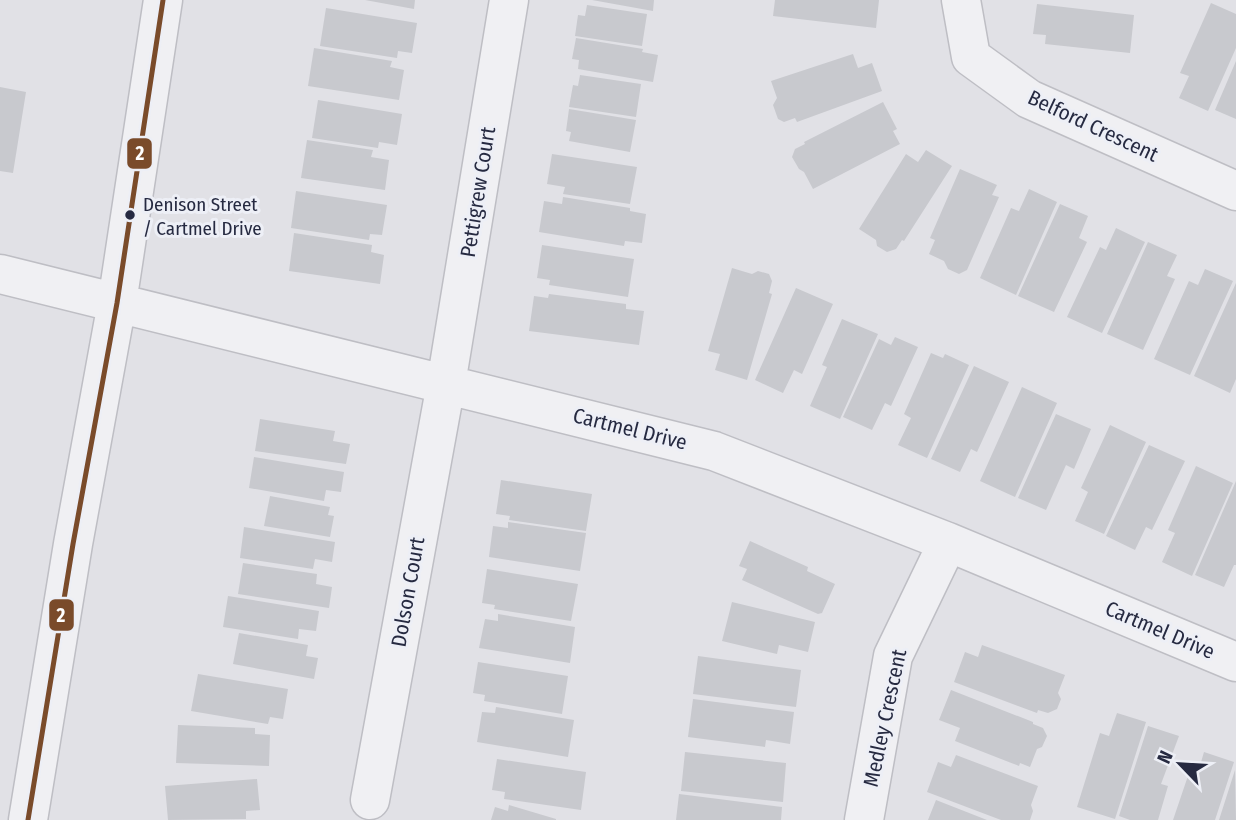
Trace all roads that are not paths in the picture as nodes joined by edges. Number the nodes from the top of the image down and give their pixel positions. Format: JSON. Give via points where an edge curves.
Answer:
{"nodes":[{"id":1,"x":163,"y":0,"type":"edge"},
{"id":2,"x":509,"y":0,"type":"edge"},
{"id":3,"x":961,"y":0,"type":"edge"},
{"id":4,"x":1236,"y":191,"type":"edge"},
{"id":5,"x":0,"y":274,"type":"edge"},
{"id":6,"x":117,"y":303,"type":"junction"},
{"id":7,"x":446,"y":384,"type":"junction"},
{"id":8,"x":948,"y":542,"type":"junction"},
{"id":9,"x":1236,"y":662,"type":"edge"},
{"id":10,"x":370,"y":800,"type":"dead end"},
{"id":11,"x":28,"y":820,"type":"edge"},
{"id":12,"x":864,"y":820,"type":"edge"}],
"edges":[{"from":1,"to":6,"type":"street"},
{"from":2,"to":7,"type":"street","name":"Pettigrew Court"},
{"from":3,"to":4,"type":"street","name":"Belford Crescent","via":[[971,57],[1029,99]]},
{"from":5,"to":6,"type":"street","name":"Cartmel Drive"},
{"from":6,"to":7,"type":"street","name":"Cartmel Drive"},
{"from":6,"to":11,"type":"street"},
{"from":7,"to":8,"type":"street","name":"Cartmel Drive","via":[[714,450]]},
{"from":7,"to":10,"type":"street","name":"Dolson Court"},
{"from":8,"to":9,"type":"street","name":"Cartmel Drive"},
{"from":8,"to":12,"type":"street","name":"Medley Crescent","via":[[893,656]]}]}
